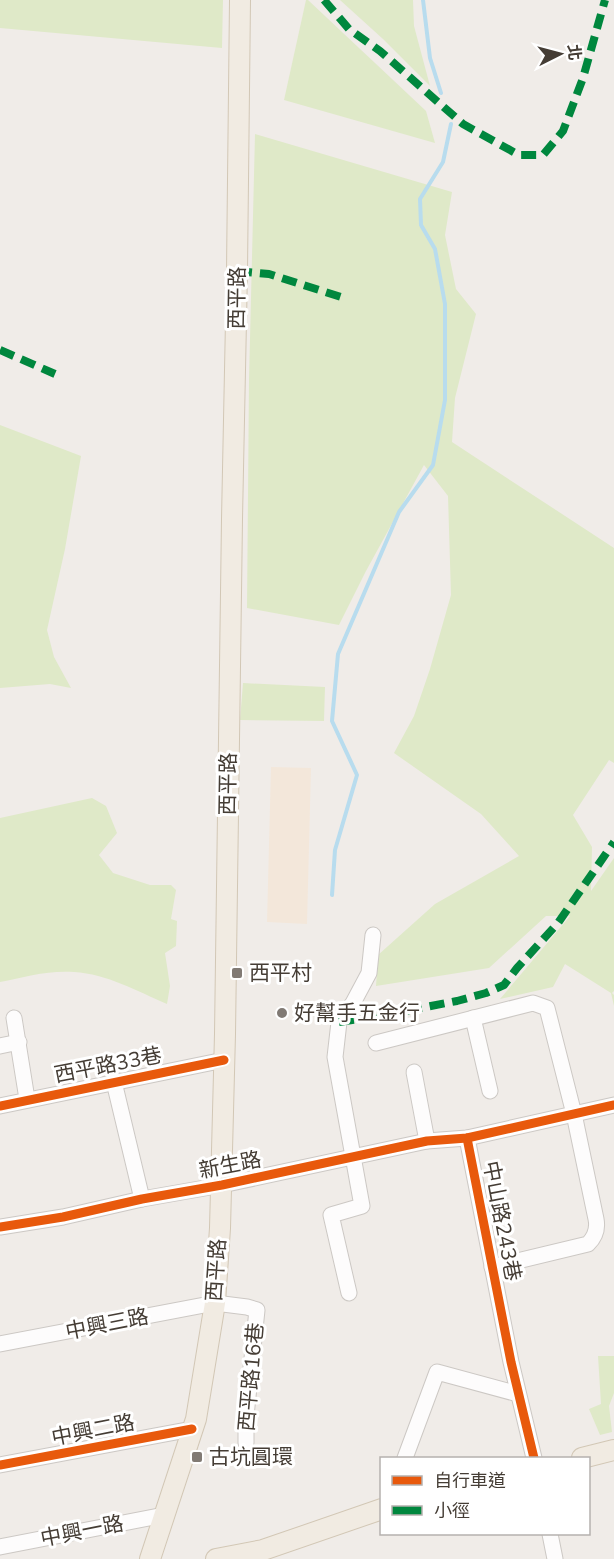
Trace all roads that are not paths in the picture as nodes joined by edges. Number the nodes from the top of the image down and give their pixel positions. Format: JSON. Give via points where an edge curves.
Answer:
{"nodes":[{"id":1,"x":240,"y":0,"type":"edge"},
{"id":2,"x":373,"y":935,"type":"dead end"},
{"id":3,"x":14,"y":1018,"type":"dead end"},
{"id":4,"x":473,"y":1018,"type":"junction"},
{"id":5,"x":19,"y":1042,"type":"junction"},
{"id":6,"x":376,"y":1042,"type":"dead end"},
{"id":7,"x":0,"y":1046,"type":"edge"},
{"id":8,"x":224,"y":1060,"type":"junction"},
{"id":9,"x":414,"y":1072,"type":"dead end"},
{"id":10,"x":114,"y":1082,"type":"junction"},
{"id":11,"x":490,"y":1091,"type":"dead end"},
{"id":12,"x":27,"y":1099,"type":"junction"},
{"id":13,"x":614,"y":1105,"type":"edge"},
{"id":14,"x":0,"y":1106,"type":"edge"},
{"id":15,"x":574,"y":1114,"type":"junction"},
{"id":16,"x":467,"y":1138,"type":"junction"},
{"id":17,"x":427,"y":1142,"type":"junction"},
{"id":18,"x":353,"y":1157,"type":"junction"},
{"id":19,"x":222,"y":1185,"type":"junction"},
{"id":20,"x":142,"y":1199,"type":"junction"},
{"id":21,"x":0,"y":1227,"type":"edge"},
{"id":22,"x":492,"y":1267,"type":"junction"},
{"id":23,"x":349,"y":1293,"type":"dead end"},
{"id":24,"x":215,"y":1303,"type":"junction"},
{"id":25,"x":256,"y":1310,"type":"joint"},
{"id":26,"x":0,"y":1344,"type":"edge"},
{"id":27,"x":518,"y":1394,"type":"junction"},
{"id":28,"x":192,"y":1429,"type":"junction"},
{"id":29,"x":246,"y":1443,"type":"dead end"},
{"id":30,"x":614,"y":1450,"type":"edge"},
{"id":31,"x":405,"y":1457,"type":"edge"},
{"id":32,"x":534,"y":1457,"type":"edge"},
{"id":33,"x":586,"y":1457,"type":"edge"},
{"id":34,"x":0,"y":1465,"type":"edge"},
{"id":35,"x":380,"y":1509,"type":"edge"},
{"id":36,"x":164,"y":1515,"type":"junction"},
{"id":37,"x":550,"y":1535,"type":"edge"},
{"id":38,"x":0,"y":1547,"type":"edge"},
{"id":39,"x":263,"y":1554,"type":"edge"},
{"id":40,"x":150,"y":1559,"type":"edge"},
{"id":41,"x":216,"y":1559,"type":"edge"},
{"id":42,"x":555,"y":1559,"type":"edge"}],
"edges":[{"from":1,"to":8,"type":"main road","name":"西平路"},
{"from":2,"to":18,"type":"street","via":[[369,973],[339,1022],[335,1057]]},
{"from":3,"to":5,"type":"street"},
{"from":4,"to":6,"type":"street","name":"中山路243巷"},
{"from":4,"to":11,"type":"street"},
{"from":4,"to":15,"type":"street","name":"中山路243巷","via":[[533,1003],[547,1008]]},
{"from":5,"to":7,"type":"street"},
{"from":5,"to":12,"type":"street"},
{"from":8,"to":10,"type":"street","name":"西平路33巷"},
{"from":8,"to":19,"type":"main road","name":"西平路"},
{"from":9,"to":17,"type":"street"},
{"from":10,"to":12,"type":"street","name":"西平路33巷"},
{"from":10,"to":20,"type":"street"},
{"from":12,"to":14,"type":"street","name":"西平路33巷"},
{"from":13,"to":15,"type":"street","name":"中山路243巷"},
{"from":15,"to":16,"type":"street","name":"中山路243巷"},
{"from":15,"to":22,"type":"street","name":"中山路243巷","via":[[596,1219],[595,1235],[588,1244]]},
{"from":16,"to":17,"type":"street","name":"新生路"},
{"from":16,"to":22,"type":"street","name":"中山路243巷"},
{"from":17,"to":18,"type":"street","name":"新生路"},
{"from":18,"to":19,"type":"street","name":"新生路"},
{"from":18,"to":23,"type":"street","via":[[362,1206],[331,1215]]},
{"from":19,"to":20,"type":"street","name":"新生路"},
{"from":19,"to":24,"type":"main road","name":"西平路"},
{"from":20,"to":21,"type":"street","name":"新生路"},
{"from":22,"to":27,"type":"street","name":"中山路243巷"},
{"from":24,"to":25,"type":"street","name":"中興三路"},
{"from":24,"to":26,"type":"street","name":"中興三路"},
{"from":24,"to":28,"type":"main road","name":"西平路"},
{"from":25,"to":29,"type":"street","name":"西平路16巷"},
{"from":27,"to":31,"type":"street","via":[[437,1372]]},
{"from":27,"to":32,"type":"street","name":"中山路243巷"},
{"from":28,"to":34,"type":"street","name":"中興二路"},
{"from":28,"to":36,"type":"main road","name":"西平路"},
{"from":30,"to":33,"type":"main road"},
{"from":35,"to":39,"type":"main road"},
{"from":36,"to":38,"type":"street","name":"中興一路"},
{"from":36,"to":40,"type":"main road","name":"西平路"},
{"from":37,"to":42,"type":"street"},
{"from":39,"to":41,"type":"main road"}]}
